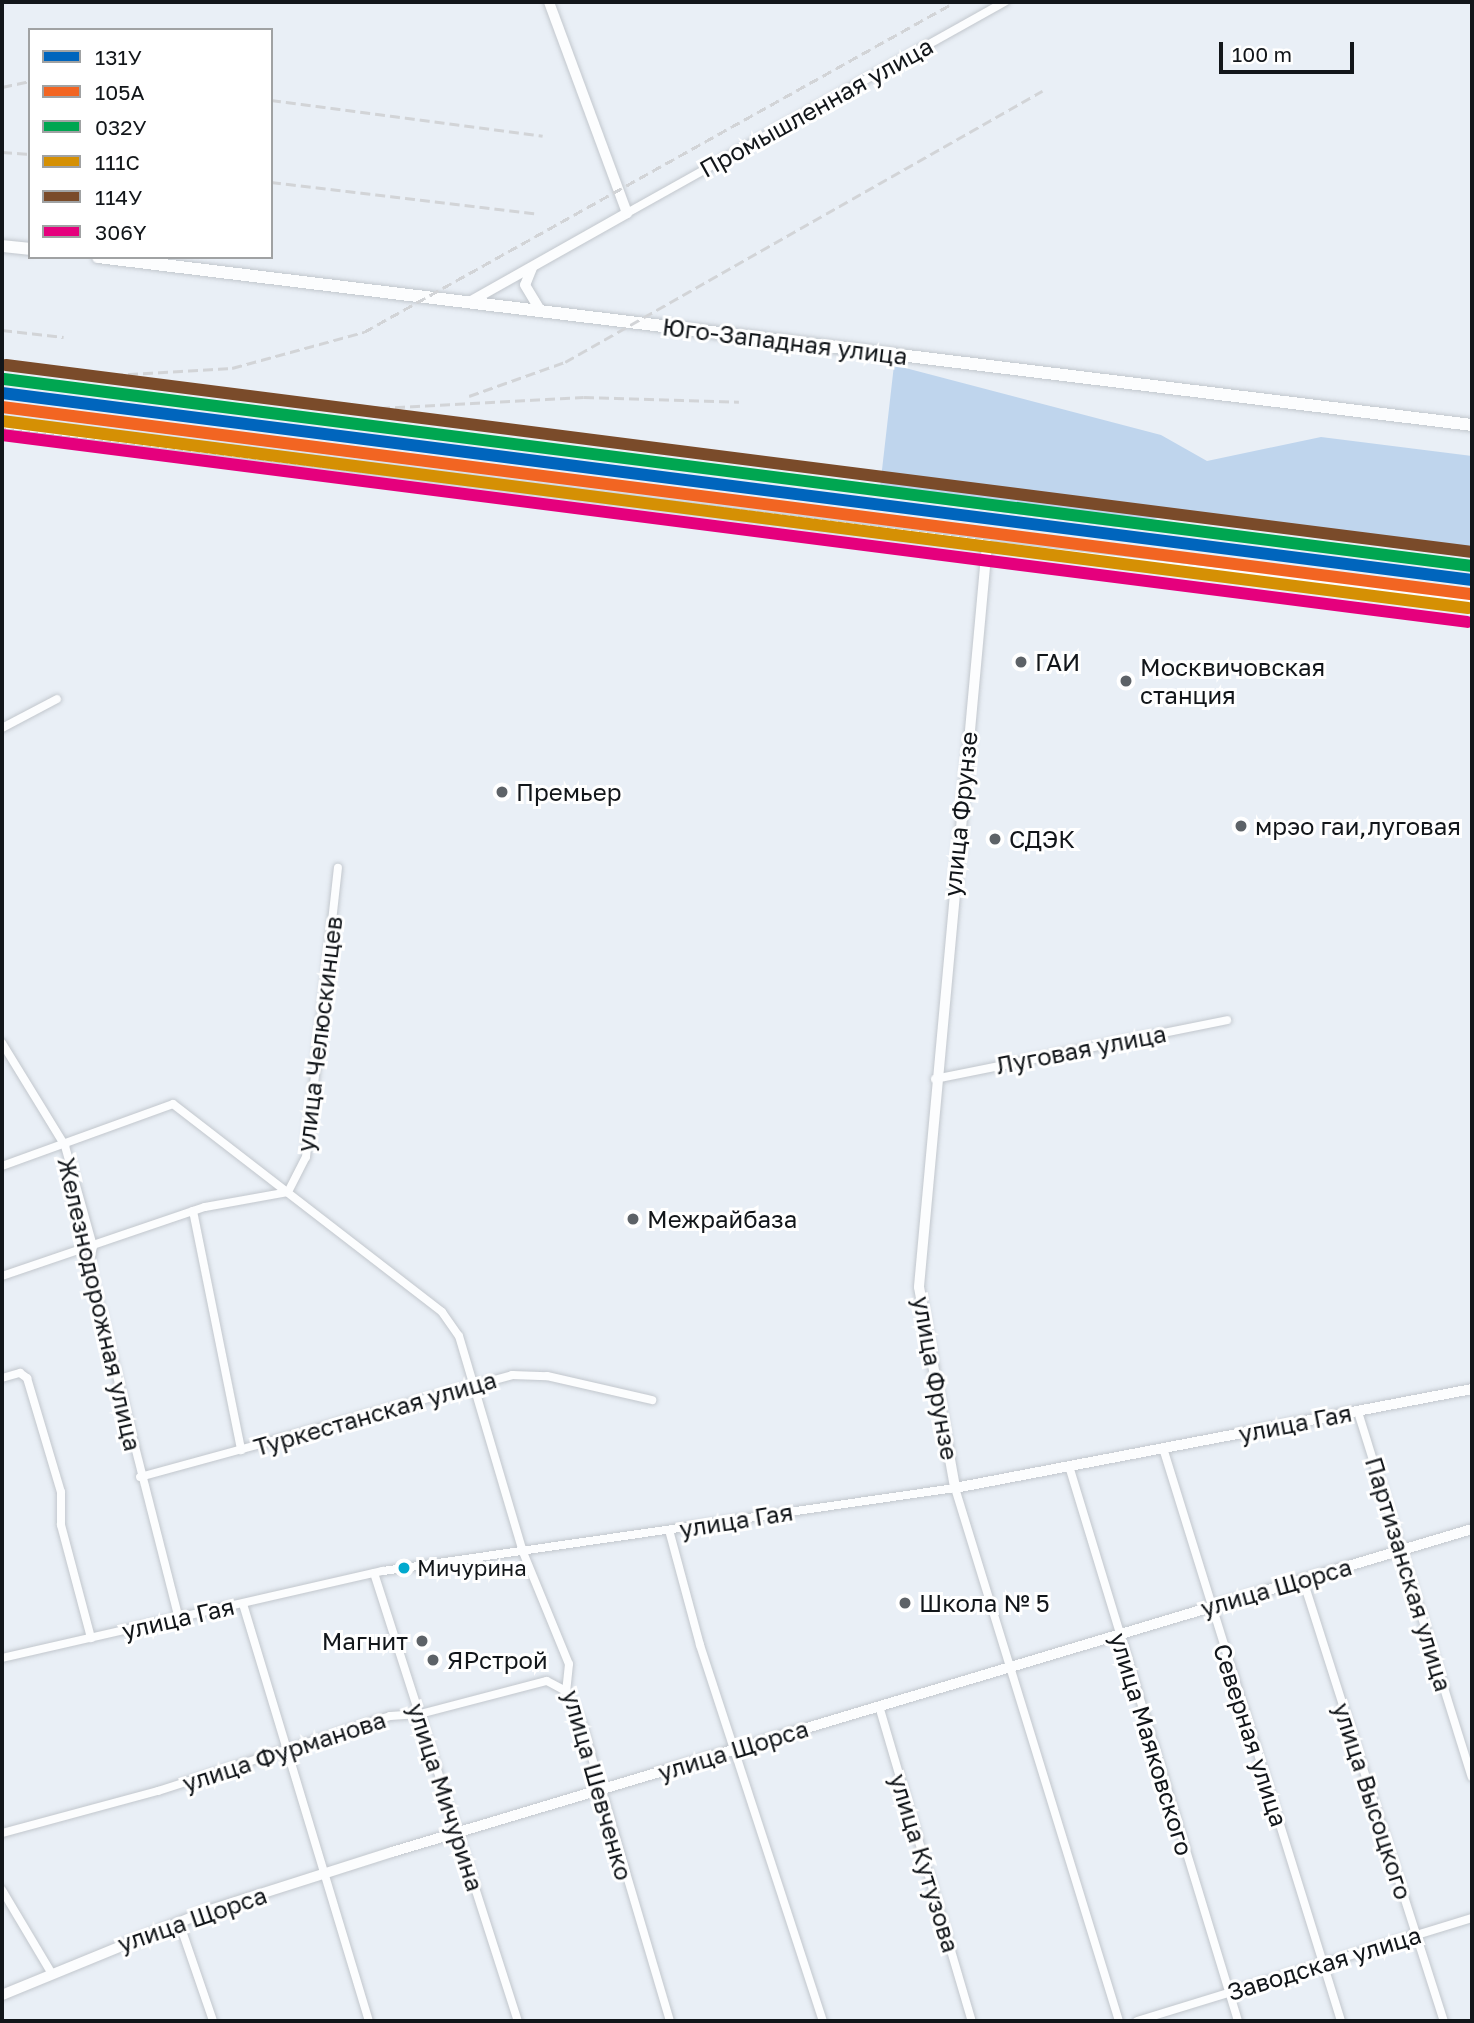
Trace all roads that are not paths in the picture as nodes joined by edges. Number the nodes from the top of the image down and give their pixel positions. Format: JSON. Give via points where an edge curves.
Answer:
{"nodes":[{"id":1,"x":549,"y":2,"type":"edge"},
{"id":2,"x":1004,"y":2,"type":"edge"},
{"id":3,"x":626,"y":213,"type":"junction"},
{"id":4,"x":2,"y":246,"type":"edge"},
{"id":5,"x":28,"y":249,"type":"edge"},
{"id":6,"x":115,"y":259,"type":"edge"},
{"id":7,"x":532,"y":268,"type":"junction"},
{"id":8,"x":471,"y":301,"type":"junction"},
{"id":9,"x":539,"y":308,"type":"junction"},
{"id":10,"x":2,"y":423,"type":"edge"},
{"id":11,"x":1472,"y":425,"type":"edge"},
{"id":12,"x":987,"y":545,"type":"junction"},
{"id":13,"x":1472,"y":601,"type":"edge"},
{"id":14,"x":57,"y":699,"type":"dead end"},
{"id":15,"x":2,"y":728,"type":"edge"},
{"id":16,"x":338,"y":868,"type":"dead end"},
{"id":17,"x":1227,"y":1020,"type":"dead end"},
{"id":18,"x":2,"y":1043,"type":"edge"},
{"id":19,"x":935,"y":1079,"type":"junction"},
{"id":20,"x":65,"y":1146,"type":"junction"},
{"id":21,"x":2,"y":1166,"type":"edge"},
{"id":22,"x":288,"y":1192,"type":"junction"},
{"id":23,"x":193,"y":1211,"type":"junction"},
{"id":24,"x":93,"y":1246,"type":"junction"},
{"id":25,"x":2,"y":1276,"type":"edge"},
{"id":26,"x":2,"y":1378,"type":"edge"},
{"id":27,"x":476,"y":1383,"type":"junction"},
{"id":28,"x":1472,"y":1389,"type":"edge"},
{"id":29,"x":652,"y":1400,"type":"dead end"},
{"id":30,"x":1358,"y":1412,"type":"junction"},
{"id":31,"x":1163,"y":1448,"type":"junction"},
{"id":32,"x":241,"y":1450,"type":"junction"},
{"id":33,"x":1069,"y":1466,"type":"junction"},
{"id":34,"x":140,"y":1477,"type":"junction"},
{"id":35,"x":955,"y":1488,"type":"junction"},
{"id":36,"x":1472,"y":1529,"type":"edge"},
{"id":37,"x":669,"y":1530,"type":"junction"},
{"id":38,"x":1403,"y":1550,"type":"junction"},
{"id":39,"x":523,"y":1552,"type":"junction"},
{"id":40,"x":374,"y":1573,"type":"junction"},
{"id":41,"x":1303,"y":1580,"type":"junction"},
{"id":42,"x":243,"y":1604,"type":"junction"},
{"id":43,"x":1211,"y":1606,"type":"junction"},
{"id":44,"x":179,"y":1618,"type":"junction"},
{"id":45,"x":1118,"y":1633,"type":"junction"},
{"id":46,"x":91,"y":1638,"type":"junction"},
{"id":47,"x":2,"y":1655,"type":"edge"},
{"id":48,"x":1011,"y":1664,"type":"junction"},
{"id":49,"x":566,"y":1690,"type":"junction"},
{"id":50,"x":878,"y":1706,"type":"junction"},
{"id":51,"x":420,"y":1714,"type":"junction"},
{"id":52,"x":736,"y":1750,"type":"junction"},
{"id":53,"x":287,"y":1751,"type":"junction"},
{"id":54,"x":1472,"y":1777,"type":"edge"},
{"id":55,"x":600,"y":1790,"type":"junction"},
{"id":56,"x":2,"y":1833,"type":"edge"},
{"id":57,"x":458,"y":1833,"type":"junction"},
{"id":58,"x":324,"y":1874,"type":"junction"},
{"id":59,"x":2,"y":1890,"type":"edge"},
{"id":60,"x":1472,"y":1918,"type":"edge"},
{"id":61,"x":179,"y":1922,"type":"junction"},
{"id":62,"x":1416,"y":1935,"type":"junction"},
{"id":63,"x":1322,"y":1962,"type":"junction"},
{"id":64,"x":52,"y":1974,"type":"junction"},
{"id":65,"x":1228,"y":1992,"type":"junction"},
{"id":66,"x":2,"y":1995,"type":"edge"},
{"id":67,"x":212,"y":2021,"type":"edge"},
{"id":68,"x":369,"y":2021,"type":"edge"},
{"id":69,"x":518,"y":2021,"type":"edge"},
{"id":70,"x":670,"y":2021,"type":"edge"},
{"id":71,"x":823,"y":2021,"type":"edge"},
{"id":72,"x":972,"y":2021,"type":"edge"},
{"id":73,"x":1119,"y":2021,"type":"edge"},
{"id":74,"x":1137,"y":2021,"type":"edge"},
{"id":75,"x":1238,"y":2021,"type":"edge"},
{"id":76,"x":1341,"y":2021,"type":"edge"},
{"id":77,"x":1444,"y":2021,"type":"edge"}],
"edges":[{"from":1,"to":3,"type":"street"},
{"from":2,"to":3,"type":"street","name":"Промышленная улица"},
{"from":3,"to":7,"type":"street"},
{"from":4,"to":5,"type":"main road"},
{"from":6,"to":8,"type":"main road","name":"Юго-Западная улица"},
{"from":7,"to":8,"type":"street"},
{"from":7,"to":9,"type":"street","via":[[525,285]]},
{"from":8,"to":9,"type":"main road","name":"Юго-Западная улица"},
{"from":9,"to":11,"type":"main road","name":"Юго-Западная улица"},
{"from":10,"to":12,"type":"street"},
{"from":12,"to":13,"type":"street"},
{"from":12,"to":19,"type":"street","name":"улица Фрунзе"},
{"from":14,"to":15,"type":"street"},
{"from":16,"to":22,"type":"street","name":"улица Челюскинцев","via":[[306,1157]]},
{"from":17,"to":19,"type":"street","name":"Луговая улица"},
{"from":18,"to":20,"type":"street","name":"Железнодорожная улица"},
{"from":19,"to":35,"type":"street","name":"улица Фрунзе","via":[[919,1287]]},
{"from":20,"to":21,"type":"street"},
{"from":20,"to":22,"type":"street","name":"улица Шевченко","via":[[173,1104]]},
{"from":20,"to":24,"type":"street","name":"Железнодорожная улица"},
{"from":22,"to":23,"type":"street"},
{"from":22,"to":27,"type":"street","name":"улица Шевченко","via":[[442,1312],[459,1336]]},
{"from":23,"to":24,"type":"street"},
{"from":23,"to":32,"type":"street"},
{"from":24,"to":25,"type":"street"},
{"from":24,"to":34,"type":"street","name":"Железнодорожная улица","via":[[89,1266]]},
{"from":26,"to":46,"type":"street","via":[[20,1373],[27,1378],[61,1492],[61,1525]]},
{"from":27,"to":29,"type":"street","name":"Туркестанская улица","via":[[547,1376]]},
{"from":27,"to":32,"type":"street","name":"Туркестанская улица"},
{"from":27,"to":39,"type":"street","name":"улица Шевченко"},
{"from":28,"to":30,"type":"street","name":"улица Гая"},
{"from":30,"to":31,"type":"street","name":"улица Гая"},
{"from":30,"to":38,"type":"street","name":"Партизанская улица"},
{"from":31,"to":33,"type":"street","name":"улица Гая"},
{"from":31,"to":43,"type":"street","name":"Северная улица"},
{"from":32,"to":34,"type":"street","name":"Туркестанская улица"},
{"from":33,"to":35,"type":"street","name":"улица Гая"},
{"from":33,"to":45,"type":"street","name":"улица Маяковского"},
{"from":34,"to":44,"type":"street","name":"Железнодорожная улица"},
{"from":35,"to":37,"type":"street","name":"улица Гая"},
{"from":35,"to":48,"type":"street","name":"улица Фрунзе"},
{"from":36,"to":38,"type":"street","name":"улица Щорса"},
{"from":37,"to":39,"type":"street","name":"улица Гая"},
{"from":37,"to":52,"type":"street"},
{"from":38,"to":41,"type":"street","name":"улица Щорса"},
{"from":38,"to":54,"type":"street","name":"Партизанская улица"},
{"from":39,"to":40,"type":"street","name":"улица Гая"},
{"from":39,"to":49,"type":"street","name":"улица Шевченко","via":[[569,1664]]},
{"from":40,"to":42,"type":"street","name":"улица Гая"},
{"from":40,"to":51,"type":"street","name":"улица Мичурина"},
{"from":41,"to":43,"type":"street","name":"улица Щорса"},
{"from":41,"to":62,"type":"street","name":"улица Высоцкого"},
{"from":42,"to":44,"type":"street","name":"улица Гая"},
{"from":42,"to":53,"type":"street"},
{"from":43,"to":45,"type":"street","name":"улица Щорса"},
{"from":43,"to":63,"type":"street","name":"Северная улица"},
{"from":44,"to":46,"type":"street","name":"улица Гая"},
{"from":45,"to":48,"type":"street","name":"улица Щорса"},
{"from":45,"to":65,"type":"street","name":"улица Маяковского"},
{"from":46,"to":47,"type":"street","name":"улица Гая"},
{"from":48,"to":50,"type":"street","name":"улица Щорса"},
{"from":48,"to":73,"type":"street","name":"улица Фрунзе"},
{"from":49,"to":51,"type":"street","name":"улица Фурманова","via":[[547,1681]]},
{"from":49,"to":55,"type":"street","name":"улица Шевченко"},
{"from":50,"to":52,"type":"street","name":"улица Щорса"},
{"from":50,"to":72,"type":"street","name":"улица Кутузова"},
{"from":51,"to":53,"type":"street","name":"улица Фурманова","via":[[390,1716]]},
{"from":51,"to":57,"type":"street","name":"улица Мичурина"},
{"from":52,"to":55,"type":"street","name":"улица Щорса"},
{"from":52,"to":71,"type":"street"},
{"from":53,"to":56,"type":"street","name":"улица Фурманова"},
{"from":53,"to":58,"type":"street"},
{"from":55,"to":57,"type":"street","name":"улица Щорса"},
{"from":55,"to":70,"type":"street","name":"улица Шевченко"},
{"from":57,"to":58,"type":"street","name":"улица Щорса"},
{"from":57,"to":69,"type":"street","name":"улица Мичурина"},
{"from":58,"to":61,"type":"street","name":"улица Щорса"},
{"from":58,"to":68,"type":"street"},
{"from":59,"to":64,"type":"street"},
{"from":60,"to":62,"type":"street","name":"Заводская улица"},
{"from":61,"to":64,"type":"street","name":"улица Щорса"},
{"from":61,"to":67,"type":"street"},
{"from":62,"to":63,"type":"street","name":"Заводская улица"},
{"from":62,"to":77,"type":"street","name":"улица Высоцкого"},
{"from":63,"to":65,"type":"street","name":"Заводская улица"},
{"from":63,"to":76,"type":"street","name":"Северная улица"},
{"from":64,"to":66,"type":"street","name":"улица Щорса"},
{"from":65,"to":74,"type":"street","name":"Заводская улица"},
{"from":65,"to":75,"type":"street","name":"улица Маяковского"}]}
